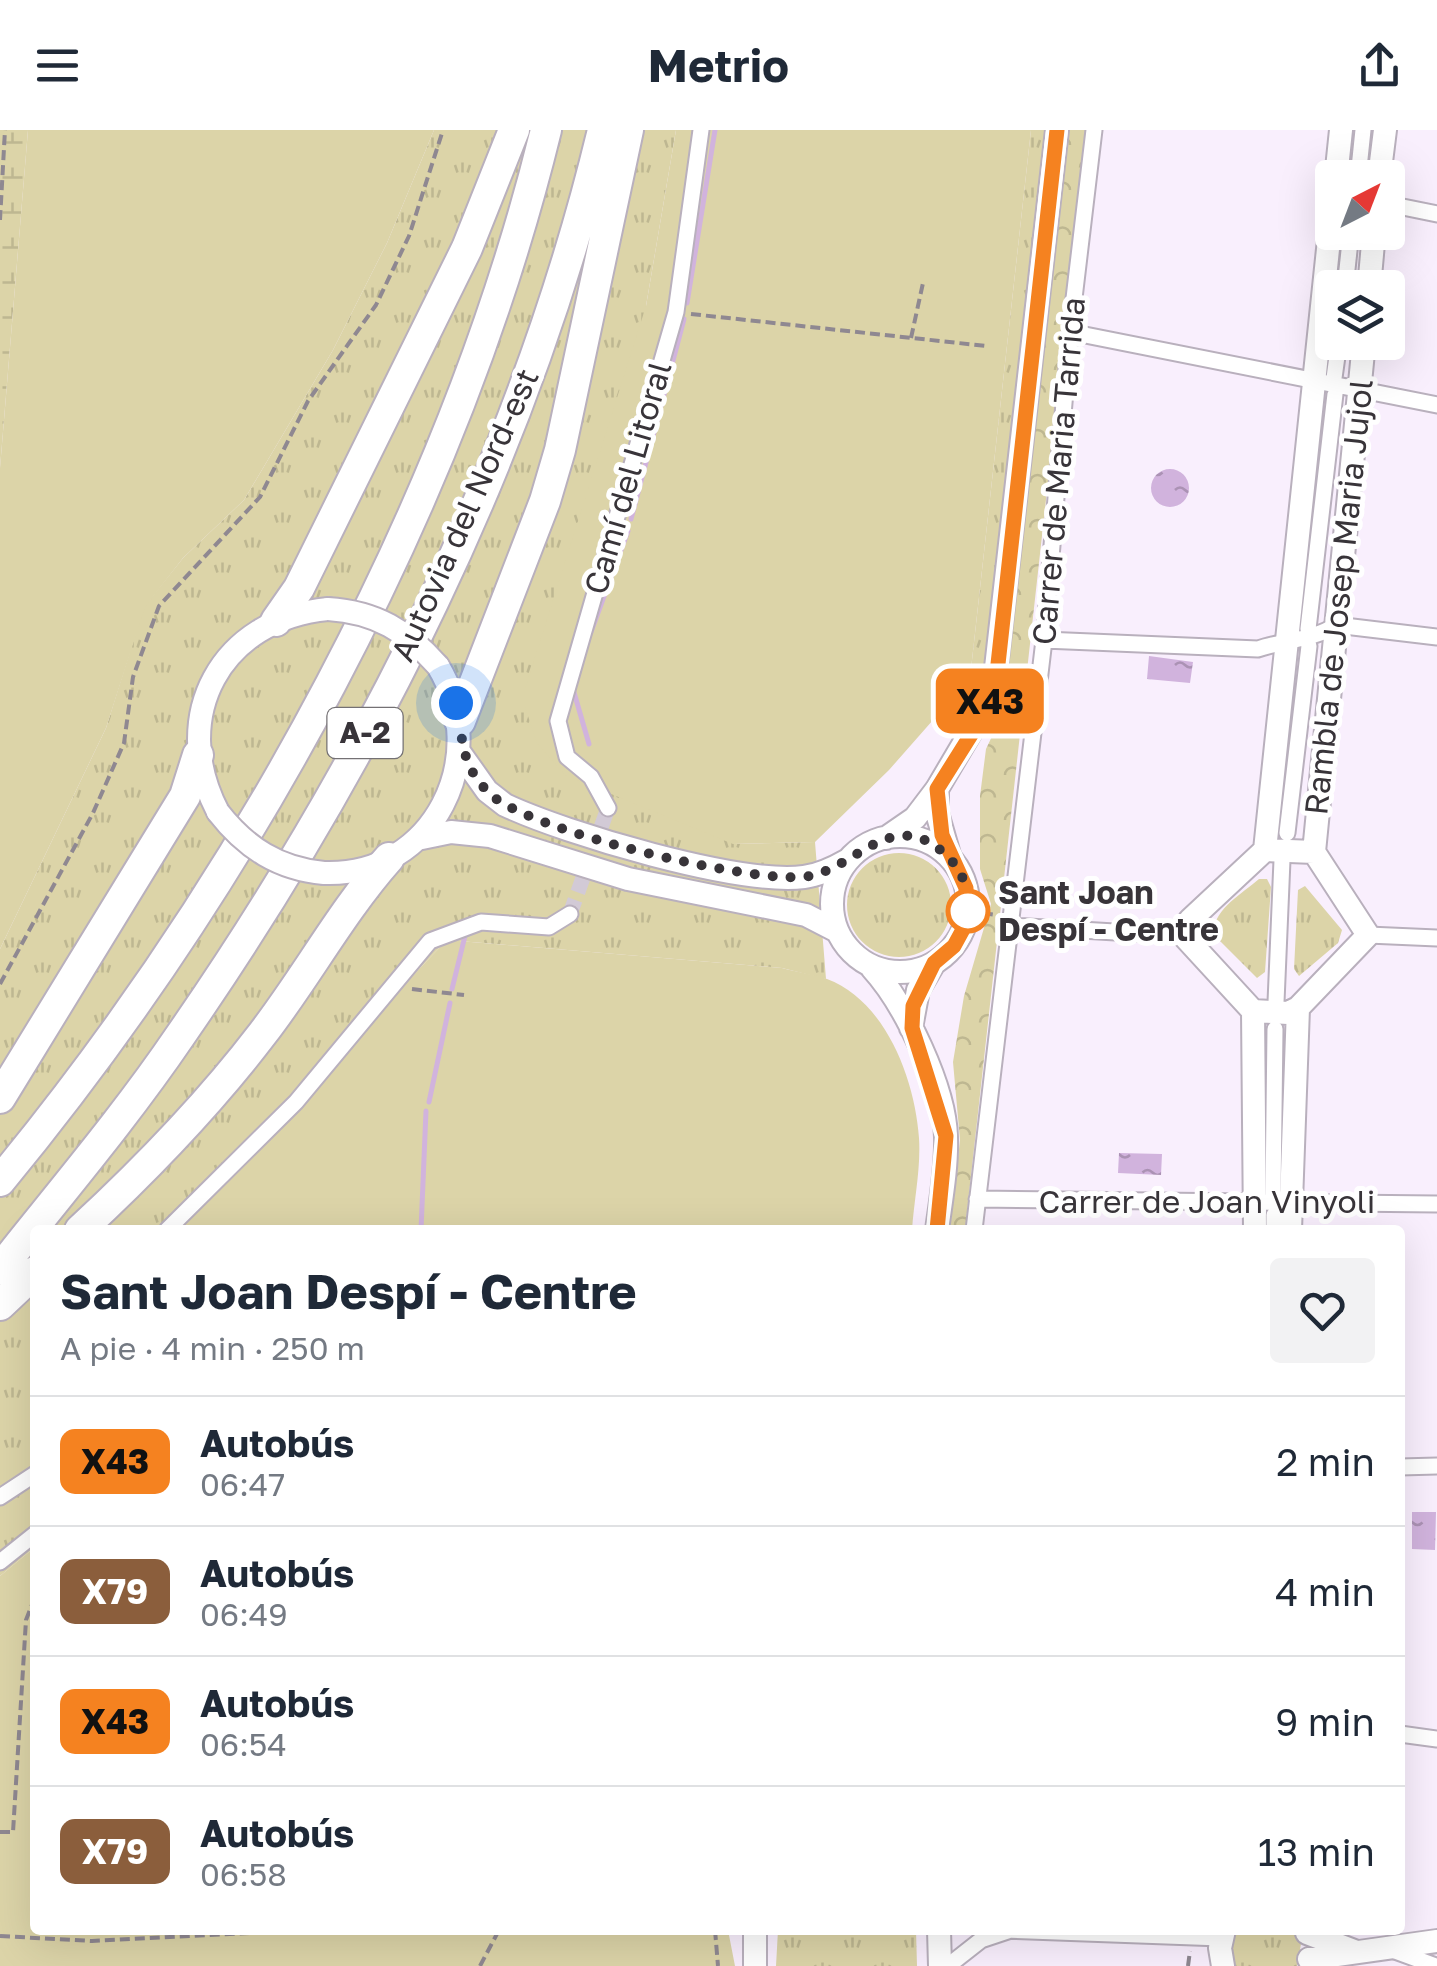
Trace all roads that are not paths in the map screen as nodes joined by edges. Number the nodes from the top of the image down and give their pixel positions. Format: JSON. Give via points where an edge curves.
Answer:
{"nodes":[{"id":1,"x":514,"y":130,"type":"edge"},
{"id":2,"x":546,"y":130,"type":"edge"},
{"id":3,"x":603,"y":130,"type":"edge"},
{"id":4,"x":628,"y":130,"type":"edge"},
{"id":5,"x":701,"y":130,"type":"edge"},
{"id":6,"x":1057,"y":130,"type":"edge"},
{"id":7,"x":1094,"y":130,"type":"edge"},
{"id":8,"x":1342,"y":130,"type":"edge"},
{"id":9,"x":1363,"y":130,"type":"edge"},
{"id":10,"x":1385,"y":130,"type":"edge"},
{"id":11,"x":1338,"y":160,"type":"edge"},
{"id":12,"x":1360,"y":160,"type":"edge"},
{"id":13,"x":1382,"y":160,"type":"edge"},
{"id":14,"x":1405,"y":207,"type":"edge"},
{"id":15,"x":1437,"y":214,"type":"edge"},
{"id":16,"x":1331,"y":250,"type":"edge"},
{"id":17,"x":1070,"y":332,"type":"junction"},
{"id":18,"x":1334,"y":360,"type":"edge"},
{"id":19,"x":1362,"y":360,"type":"edge"},
{"id":20,"x":1328,"y":385,"type":"junction"},
{"id":21,"x":1359,"y":390,"type":"junction"},
{"id":22,"x":1437,"y":405,"type":"edge"},
{"id":23,"x":276,"y":621,"type":"junction"},
{"id":24,"x":1336,"y":626,"type":"junction"},
{"id":25,"x":1437,"y":637,"type":"edge"},
{"id":26,"x":1302,"y":638,"type":"junction"},
{"id":27,"x":1044,"y":640,"type":"junction"},
{"id":28,"x":460,"y":721,"type":"junction"},
{"id":29,"x":460,"y":753,"type":"junction"},
{"id":30,"x":198,"y":755,"type":"junction"},
{"id":31,"x":937,"y":789,"type":"junction"},
{"id":32,"x":608,"y":808,"type":"dead end"},
{"id":33,"x":1287,"y":833,"type":"dead end"},
{"id":34,"x":886,"y":838,"type":"junction"},
{"id":35,"x":417,"y":839,"type":"junction"},
{"id":36,"x":1314,"y":852,"type":"junction"},
{"id":37,"x":1274,"y":855,"type":"junction"},
{"id":38,"x":389,"y":858,"type":"junction"},
{"id":39,"x":950,"y":858,"type":"junction"},
{"id":40,"x":848,"y":860,"type":"junction"},
{"id":41,"x":570,"y":914,"type":"dead end"},
{"id":42,"x":1011,"y":922,"type":"junction"},
{"id":43,"x":837,"y":931,"type":"junction"},
{"id":44,"x":1368,"y":935,"type":"junction"},
{"id":45,"x":1184,"y":936,"type":"junction"},
{"id":46,"x":1437,"y":938,"type":"edge"},
{"id":47,"x":934,"y":963,"type":"junction"},
{"id":48,"x":870,"y":966,"type":"junction"},
{"id":49,"x":1287,"y":1005,"type":"junction"},
{"id":50,"x":1253,"y":1011,"type":"junction"},
{"id":51,"x":912,"y":1028,"type":"junction"},
{"id":52,"x":1274,"y":1029,"type":"dead end"},
{"id":53,"x":0,"y":1098,"type":"edge"},
{"id":54,"x":0,"y":1181,"type":"edge"},
{"id":55,"x":977,"y":1199,"type":"junction"},
{"id":56,"x":1437,"y":1204,"type":"edge"},
{"id":57,"x":1276,"y":1211,"type":"edge"},
{"id":58,"x":34,"y":1225,"type":"edge"},
{"id":59,"x":85,"y":1225,"type":"edge"},
{"id":60,"x":172,"y":1225,"type":"edge"},
{"id":61,"x":938,"y":1225,"type":"edge"},
{"id":62,"x":974,"y":1225,"type":"edge"},
{"id":63,"x":30,"y":1230,"type":"edge"},
{"id":64,"x":0,"y":1269,"type":"edge"},
{"id":65,"x":30,"y":1277,"type":"edge"},
{"id":66,"x":0,"y":1305,"type":"edge"},
{"id":67,"x":1437,"y":1466,"type":"edge"},
{"id":68,"x":1405,"y":1467,"type":"edge"},
{"id":69,"x":30,"y":1477,"type":"edge"},
{"id":70,"x":0,"y":1498,"type":"edge"},
{"id":71,"x":30,"y":1538,"type":"edge"},
{"id":72,"x":0,"y":1562,"type":"edge"},
{"id":73,"x":1405,"y":1735,"type":"edge"},
{"id":74,"x":1437,"y":1739,"type":"edge"},
{"id":75,"x":755,"y":1935,"type":"edge"},
{"id":76,"x":939,"y":1935,"type":"edge"},
{"id":77,"x":994,"y":1935,"type":"edge"},
{"id":78,"x":1222,"y":1935,"type":"edge"},
{"id":79,"x":1306,"y":1935,"type":"edge"},
{"id":80,"x":1314,"y":1935,"type":"edge"},
{"id":81,"x":1437,"y":1941,"type":"edge"},
{"id":82,"x":1395,"y":1951,"type":"junction"},
{"id":83,"x":1357,"y":1952,"type":"junction"},
{"id":84,"x":1308,"y":1963,"type":"edge"},
{"id":85,"x":755,"y":1966,"type":"edge"},
{"id":86,"x":940,"y":1966,"type":"edge"},
{"id":87,"x":948,"y":1966,"type":"edge"},
{"id":88,"x":1224,"y":1966,"type":"edge"},
{"id":89,"x":1436,"y":1966,"type":"edge"}],
"edges":[{"from":1,"to":23,"type":"highway","via":[[468,248],[299,588]]},
{"from":2,"to":54,"type":"highway","name":"Autovia del Nord-est","number":"A-2","via":[[482,340],[339,666],[232,856],[121,1023]]},
{"from":3,"to":58,"type":"highway","name":"Autovia del Nord-est","number":"A-2","via":[[557,290],[499,451],[427,613],[337,788],[180,1037]]},
{"from":4,"to":28,"type":"highway","via":[[560,450]]},
{"from":5,"to":32,"type":"street","name":"Camí del Litoral","via":[[676,312],[558,720],[568,757],[591,776]]},
{"from":6,"to":31,"type":"main road","name":"Carrer de Maria Tarrida","via":[[997,673],[986,711]]},
{"from":7,"to":17,"type":"street","name":"Carrer de Maria Tarrida"},
{"from":8,"to":11,"type":"main road"},
{"from":9,"to":12,"type":"street"},
{"from":10,"to":13,"type":"main road"},
{"from":14,"to":15,"type":"street"},
{"from":16,"to":20,"type":"main road","name":"Rambla de Josep Maria Jujol"},
{"from":17,"to":20,"type":"street"},
{"from":17,"to":27,"type":"street","name":"Carrer de Maria Tarrida"},
{"from":18,"to":20,"type":"street","name":"Rambla de Josep Maria Jujol"},
{"from":19,"to":21,"type":"main road","name":"Rambla de Josep Maria Jujol"},
{"from":20,"to":21,"type":"street"},
{"from":20,"to":26,"type":"main road","name":"Rambla de Josep Maria Jujol"},
{"from":21,"to":22,"type":"street"},
{"from":21,"to":24,"type":"main road","name":"Rambla de Josep Maria Jujol"},
{"from":23,"to":28,"type":"main road","bridge":true,"via":[[328,609],[388,623],[438,666]]},
{"from":23,"to":30,"type":"main road","via":[[236,649],[210,685]]},
{"from":24,"to":25,"type":"street"},
{"from":24,"to":26,"type":"street"},
{"from":24,"to":36,"type":"main road","name":"Rambla de Josep Maria Jujol"},
{"from":26,"to":27,"type":"street","via":[[1258,649]]},
{"from":26,"to":33,"type":"street","name":"Rambla de Josep Maria Jujol"},
{"from":26,"to":37,"type":"main road","name":"Rambla de Josep Maria Jujol"},
{"from":27,"to":42,"type":"street","name":"Carrer de Maria Tarrida"},
{"from":28,"to":29,"type":"main road"},
{"from":29,"to":35,"type":"main road","via":[[449,796]]},
{"from":29,"to":40,"type":"main road","via":[[487,792],[505,805],[639,850],[786,877],[826,872]]},
{"from":30,"to":38,"type":"main road","bridge":true,"via":[[218,812],[269,858],[324,873]]},
{"from":30,"to":53,"type":"highway","via":[[184,796]]},
{"from":31,"to":34,"type":"main road","name":"Carrer de Maria Tarrida","via":[[915,818]]},
{"from":31,"to":39,"type":"main road"},
{"from":34,"to":39,"type":"main road","via":[[921,840]]},
{"from":34,"to":40,"type":"main road"},
{"from":35,"to":38,"type":"main road"},
{"from":35,"to":43,"type":"main road","via":[[450,832],[490,836],[628,880],[806,915]]},
{"from":36,"to":37,"type":"main road","name":"Rambla de Josep Maria Jujol"},
{"from":36,"to":44,"type":"main road","name":"Rambla de Josep Maria Jujol"},
{"from":37,"to":45,"type":"main road","name":"Rambla de Josep Maria Jujol","via":[[1190,920]]},
{"from":37,"to":49,"type":"street","name":"Rambla de Josep Maria Jujol"},
{"from":38,"to":59,"type":"highway","via":[[229,1076]]},
{"from":39,"to":47,"type":"main road","via":[[964,880],[968,911],[958,941]]},
{"from":40,"to":43,"type":"main road","via":[[832,894]]},
{"from":41,"to":60,"type":"street","via":[[549,927],[481,922],[430,941],[296,1102]]},
{"from":42,"to":45,"type":"street"},
{"from":42,"to":55,"type":"street","name":"Carrer de Maria Tarrida"},
{"from":43,"to":48,"type":"main road"},
{"from":44,"to":46,"type":"street"},
{"from":44,"to":49,"type":"main road"},
{"from":45,"to":50,"type":"main road"},
{"from":47,"to":48,"type":"main road","via":[[902,972]]},
{"from":47,"to":51,"type":"main road","via":[[918,990]]},
{"from":48,"to":51,"type":"main road"},
{"from":49,"to":50,"type":"main road","via":[[1288,1013]]},
{"from":49,"to":57,"type":"main road","name":"Rambla de Josep Maria Jujol"},
{"from":50,"to":57,"type":"main road","name":"Rambla de Josep Maria Jujol"},
{"from":51,"to":61,"type":"main road","via":[[944,1119]]},
{"from":52,"to":57,"type":"street","name":"Rambla de Josep Maria Jujol"},
{"from":55,"to":57,"type":"street","name":"Carrer de Joan Vinyoli"},
{"from":55,"to":62,"type":"street","name":"Carrer de Maria Tarrida"},
{"from":56,"to":57,"type":"street","name":"Carrer de Joan Vinyoli"},
{"from":63,"to":64,"type":"highway","name":"Autovia del Nord-est","number":"A-2"},
{"from":65,"to":66,"type":"highway"},
{"from":67,"to":68,"type":"street"},
{"from":69,"to":70,"type":"street"},
{"from":71,"to":72,"type":"street"},
{"from":73,"to":74,"type":"street"},
{"from":75,"to":85,"type":"main road"},
{"from":76,"to":86,"type":"main road"},
{"from":77,"to":87,"type":"street"},
{"from":78,"to":88,"type":"main road"},
{"from":79,"to":84,"type":"main road"},
{"from":80,"to":83,"type":"main road"},
{"from":81,"to":82,"type":"main road"},
{"from":82,"to":83,"type":"main road"},
{"from":82,"to":89,"type":"street"},
{"from":83,"to":84,"type":"main road"}]}
